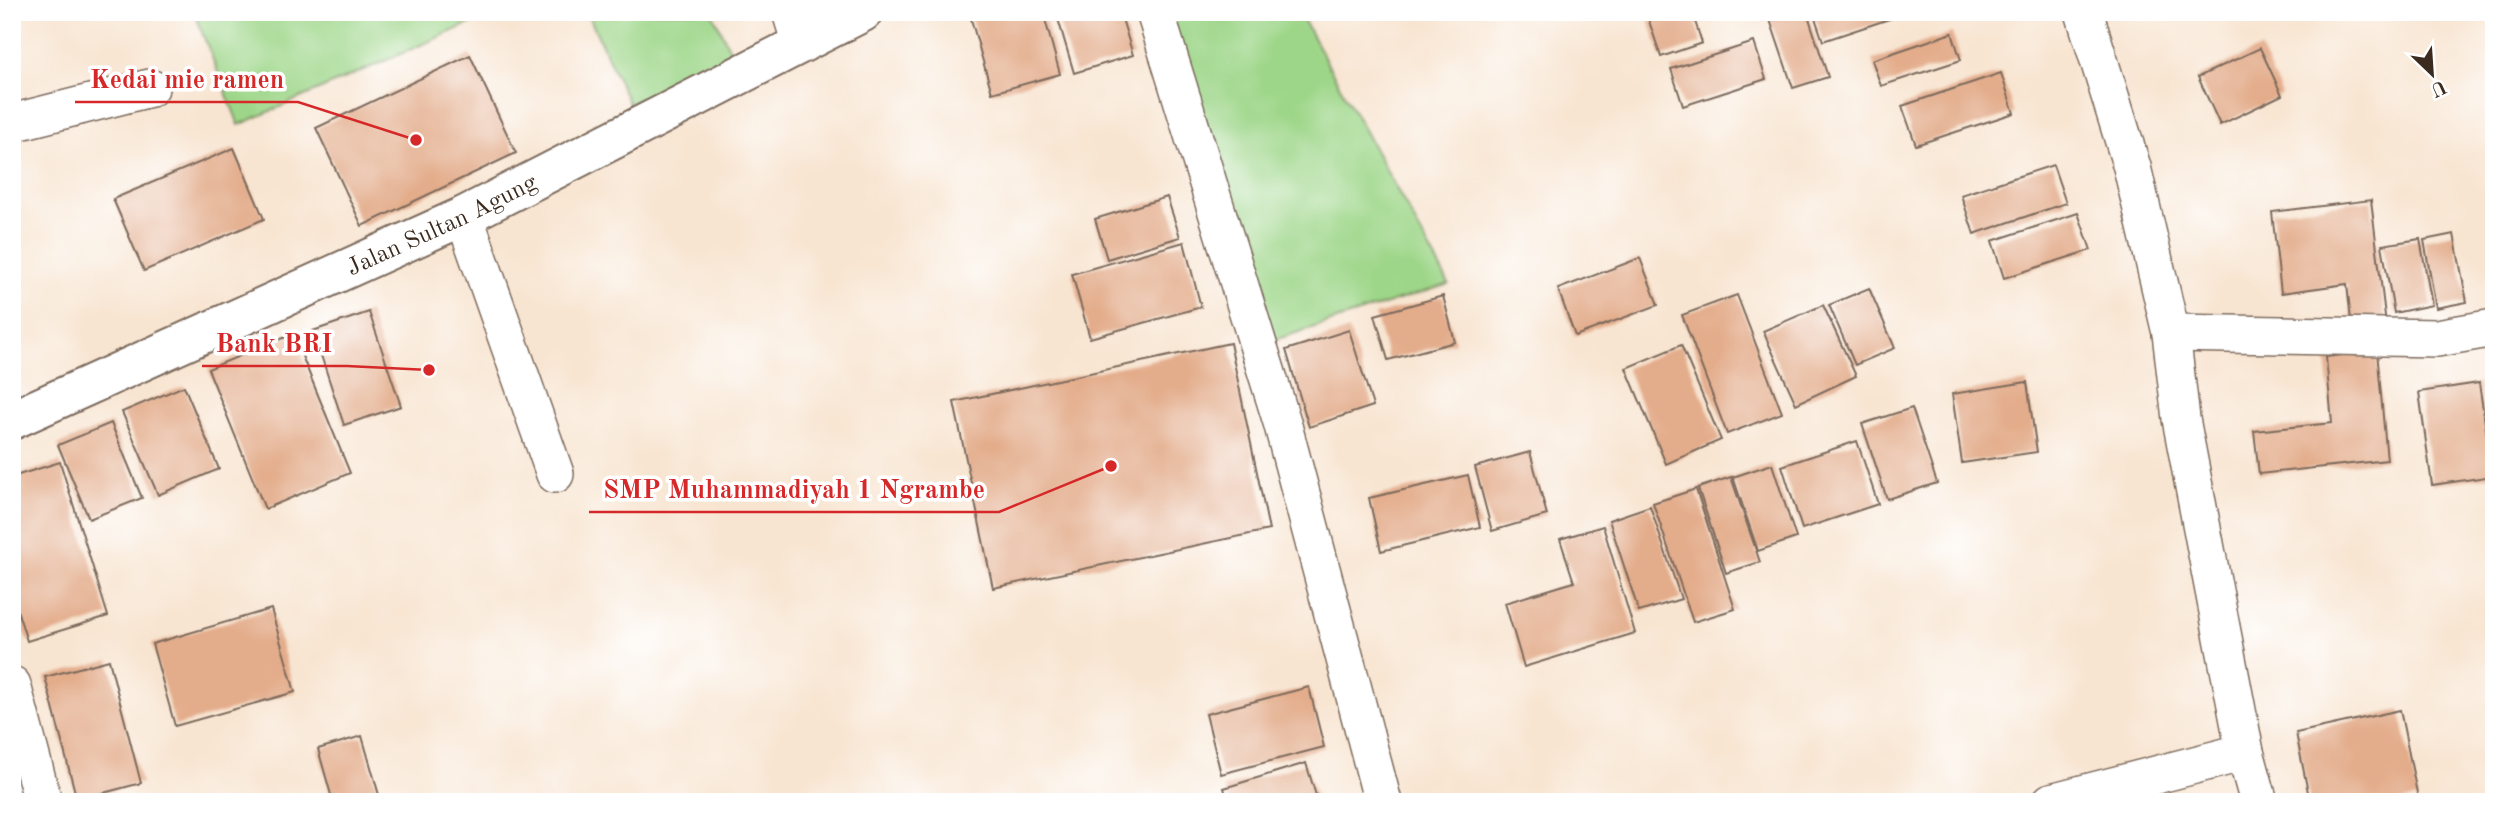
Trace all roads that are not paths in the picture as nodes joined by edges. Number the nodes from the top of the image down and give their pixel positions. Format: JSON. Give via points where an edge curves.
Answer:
{"nodes":[{"id":1,"x":863,"y":12,"type":"edge"},
{"id":2,"x":1155,"y":12,"type":"edge"},
{"id":3,"x":2084,"y":12,"type":"edge"},
{"id":4,"x":796,"y":28,"type":"edge"},
{"id":5,"x":150,"y":88,"type":"dead end"},
{"id":6,"x":12,"y":123,"type":"edge"},
{"id":7,"x":464,"y":216,"type":"junction"},
{"id":8,"x":2494,"y":328,"type":"edge"},
{"id":9,"x":2171,"y":333,"type":"junction"},
{"id":10,"x":12,"y":420,"type":"edge"},
{"id":11,"x":555,"y":474,"type":"dead end"},
{"id":12,"x":12,"y":685,"type":"edge"},
{"id":13,"x":2245,"y":752,"type":"junction"},
{"id":14,"x":43,"y":802,"type":"edge"},
{"id":15,"x":1382,"y":802,"type":"edge"},
{"id":16,"x":2051,"y":802,"type":"edge"},
{"id":17,"x":2259,"y":802,"type":"edge"}],
"edges":[{"from":1,"to":4,"type":"main road","name":"Jalan Sultan Agung"},
{"from":2,"to":15,"type":"street","via":[[1282,422]]},
{"from":3,"to":9,"type":"street","via":[[2132,167]]},
{"from":4,"to":7,"type":"main road","name":"Jalan Sultan Agung"},
{"from":5,"to":6,"type":"street"},
{"from":7,"to":10,"type":"main road","name":"Jalan Sultan Agung"},
{"from":7,"to":11,"type":"street"},
{"from":8,"to":9,"type":"street","via":[[2437,338]]},
{"from":9,"to":13,"type":"street","via":[[2181,419]]},
{"from":12,"to":14,"type":"street"},
{"from":13,"to":16,"type":"street"},
{"from":13,"to":17,"type":"street"}]}
